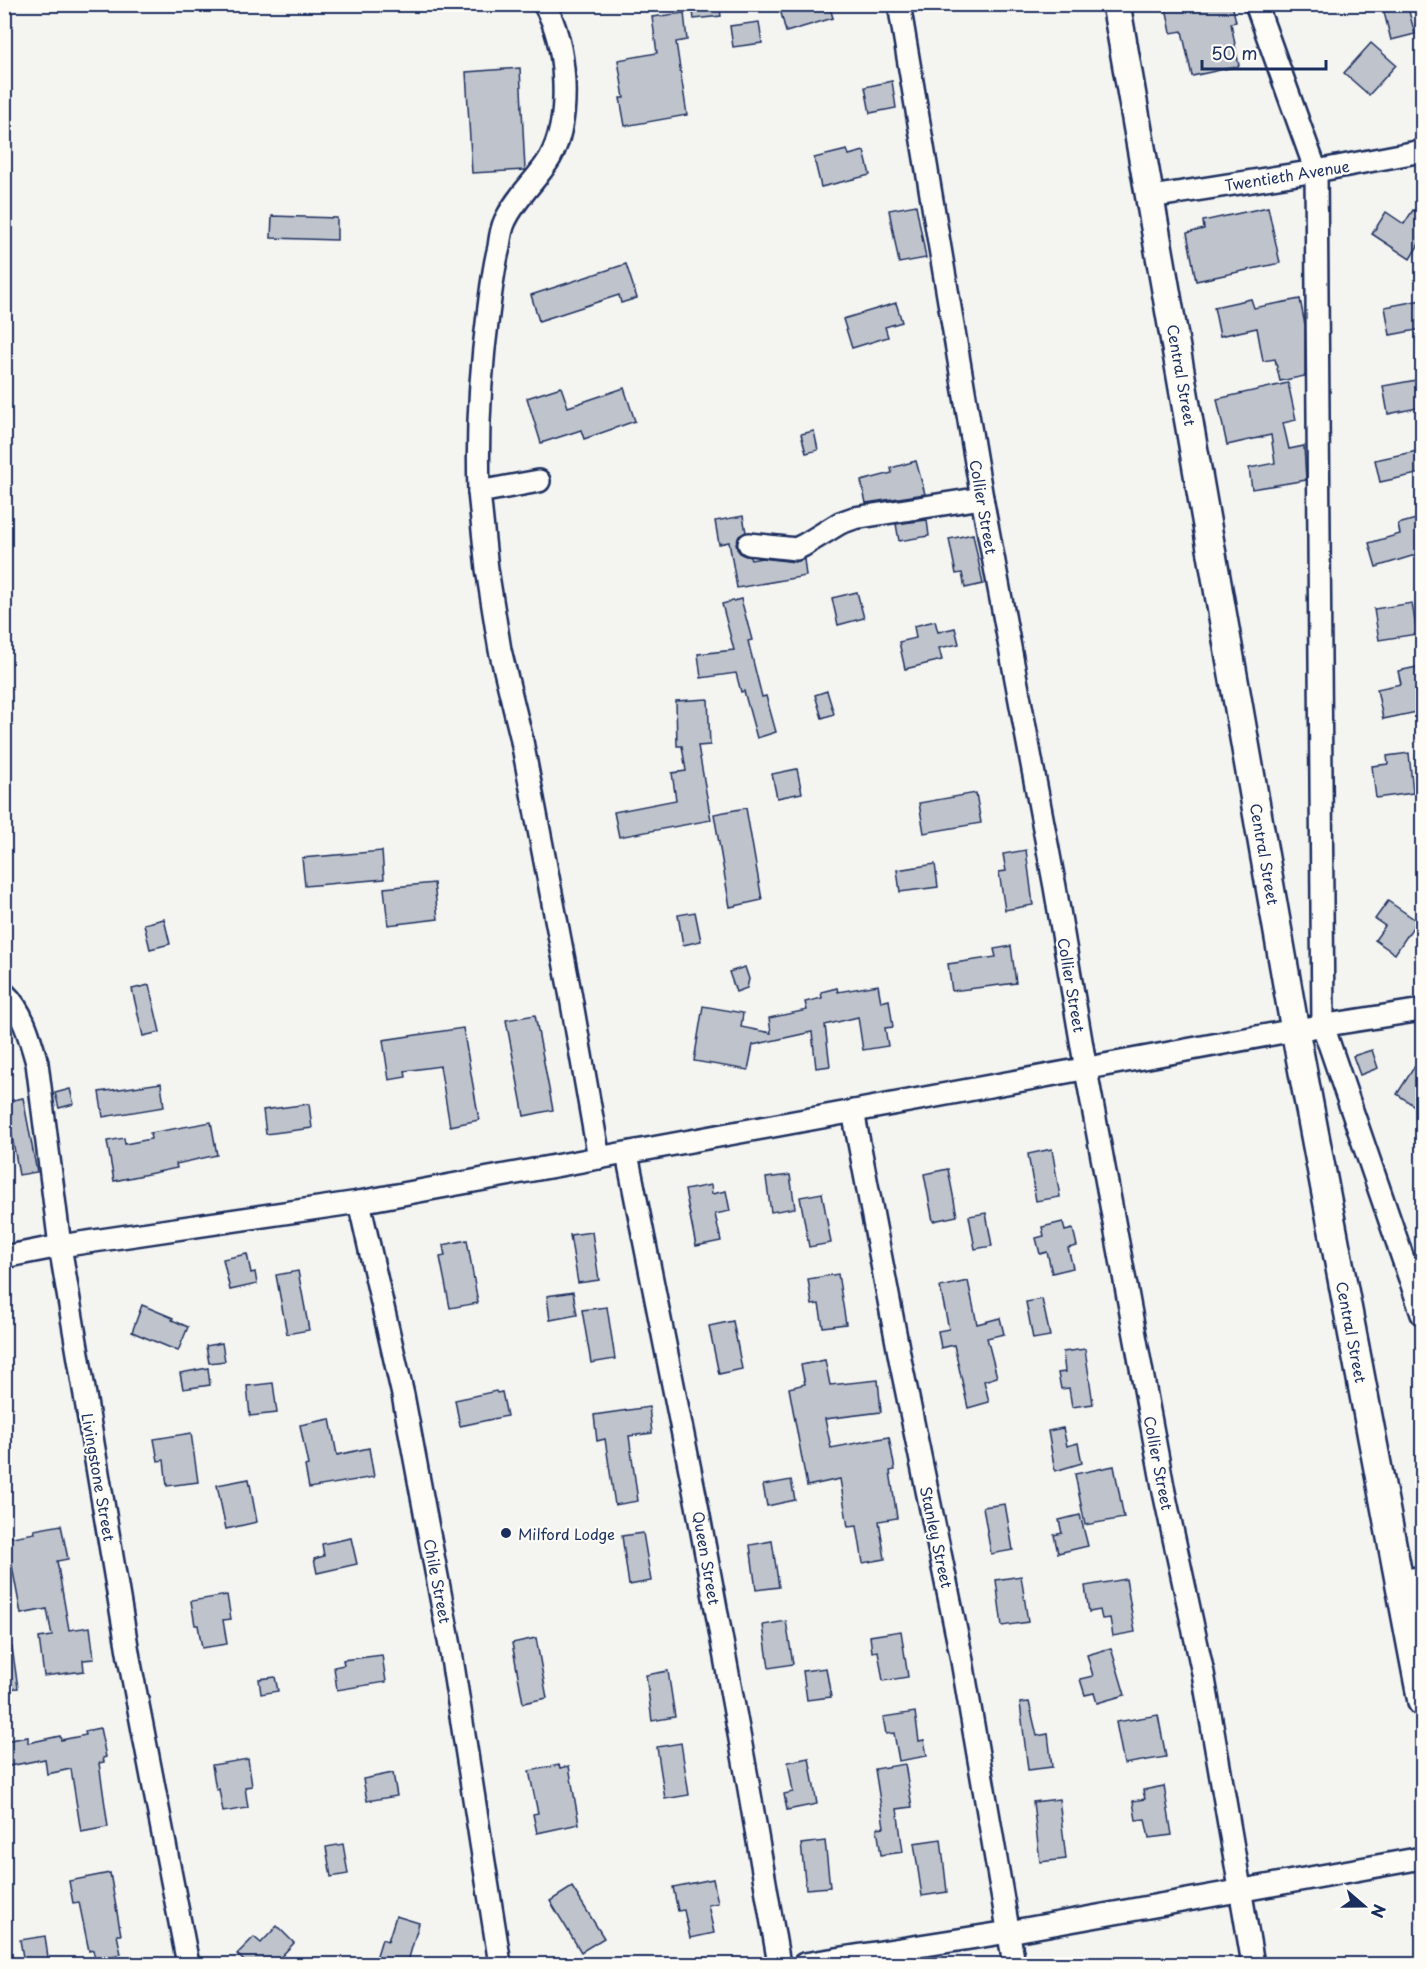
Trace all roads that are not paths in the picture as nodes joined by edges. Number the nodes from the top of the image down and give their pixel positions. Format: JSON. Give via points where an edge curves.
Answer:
{"nodes":[{"id":1,"x":544,"y":4,"type":"edge"},
{"id":2,"x":899,"y":4,"type":"edge"},
{"id":3,"x":1116,"y":4,"type":"edge"},
{"id":4,"x":1256,"y":4,"type":"edge"},
{"id":5,"x":1422,"y":151,"type":"edge"},
{"id":6,"x":1316,"y":171,"type":"junction"},
{"id":7,"x":1151,"y":197,"type":"junction"},
{"id":8,"x":539,"y":481,"type":"dead end"},
{"id":9,"x":479,"y":492,"type":"junction"},
{"id":10,"x":982,"y":498,"type":"junction"},
{"id":11,"x":749,"y":544,"type":"dead end"},
{"id":12,"x":4,"y":993,"type":"edge"},
{"id":13,"x":1422,"y":1010,"type":"edge"},
{"id":14,"x":1323,"y":1026,"type":"junction"},
{"id":15,"x":1295,"y":1030,"type":"junction"},
{"id":16,"x":1086,"y":1070,"type":"junction"},
{"id":17,"x":853,"y":1111,"type":"junction"},
{"id":18,"x":627,"y":1154,"type":"junction"},
{"id":19,"x":599,"y":1158,"type":"junction"},
{"id":20,"x":359,"y":1202,"type":"junction"},
{"id":21,"x":60,"y":1246,"type":"junction"},
{"id":22,"x":4,"y":1257,"type":"edge"},
{"id":23,"x":1422,"y":1314,"type":"edge"},
{"id":24,"x":1411,"y":1580,"type":"edge"},
{"id":25,"x":1421,"y":1686,"type":"edge"},
{"id":26,"x":1422,"y":1858,"type":"edge"},
{"id":27,"x":1241,"y":1891,"type":"junction"},
{"id":28,"x":1009,"y":1932,"type":"junction"},
{"id":29,"x":188,"y":1965,"type":"edge"},
{"id":30,"x":500,"y":1965,"type":"edge"},
{"id":31,"x":778,"y":1965,"type":"edge"},
{"id":32,"x":804,"y":1965,"type":"edge"},
{"id":33,"x":1014,"y":1965,"type":"edge"},
{"id":34,"x":1253,"y":1965,"type":"edge"}],
"edges":[{"from":1,"to":9,"type":"street","via":[[563,61],[562,121],[549,160],[504,222],[481,365]]},
{"from":2,"to":10,"type":"street","name":"Collier Street"},
{"from":3,"to":7,"type":"main road","name":"Central Street"},
{"from":4,"to":6,"type":"street"},
{"from":5,"to":6,"type":"street","name":"Twentieth Avenue"},
{"from":6,"to":7,"type":"street","name":"Twentieth Avenue"},
{"from":6,"to":14,"type":"street"},
{"from":7,"to":15,"type":"main road","name":"Central Street"},
{"from":8,"to":9,"type":"street"},
{"from":9,"to":19,"type":"street","via":[[500,650],[521,736]]},
{"from":10,"to":11,"type":"street","via":[[854,518],[796,549]]},
{"from":10,"to":16,"type":"street","name":"Collier Street"},
{"from":12,"to":21,"type":"street","name":"Livingstone Street","via":[[21,1018],[37,1062]]},
{"from":13,"to":14,"type":"street"},
{"from":14,"to":15,"type":"street"},
{"from":14,"to":23,"type":"street"},
{"from":15,"to":16,"type":"street"},
{"from":15,"to":24,"type":"main road","name":"Central Street"},
{"from":16,"to":17,"type":"street"},
{"from":16,"to":27,"type":"street","name":"Collier Street","via":[[1164,1492],[1203,1673]]},
{"from":17,"to":18,"type":"street"},
{"from":17,"to":28,"type":"street","name":"Stanley Street","via":[[961,1655]]},
{"from":18,"to":19,"type":"street"},
{"from":18,"to":31,"type":"street","name":"Queen Street","via":[[697,1505]]},
{"from":19,"to":20,"type":"street"},
{"from":20,"to":21,"type":"street"},
{"from":20,"to":30,"type":"street","name":"Chile Street","via":[[403,1395],[442,1600]]},
{"from":21,"to":22,"type":"street"},
{"from":21,"to":29,"type":"street","name":"Livingstone Street","via":[[127,1647]]},
{"from":24,"to":25,"type":"main road","name":"Central Street"},
{"from":26,"to":27,"type":"street"},
{"from":27,"to":28,"type":"street"},
{"from":27,"to":34,"type":"street","name":"Collier Street"},
{"from":28,"to":32,"type":"street"},
{"from":28,"to":33,"type":"street","name":"Stanley Street"}]}
